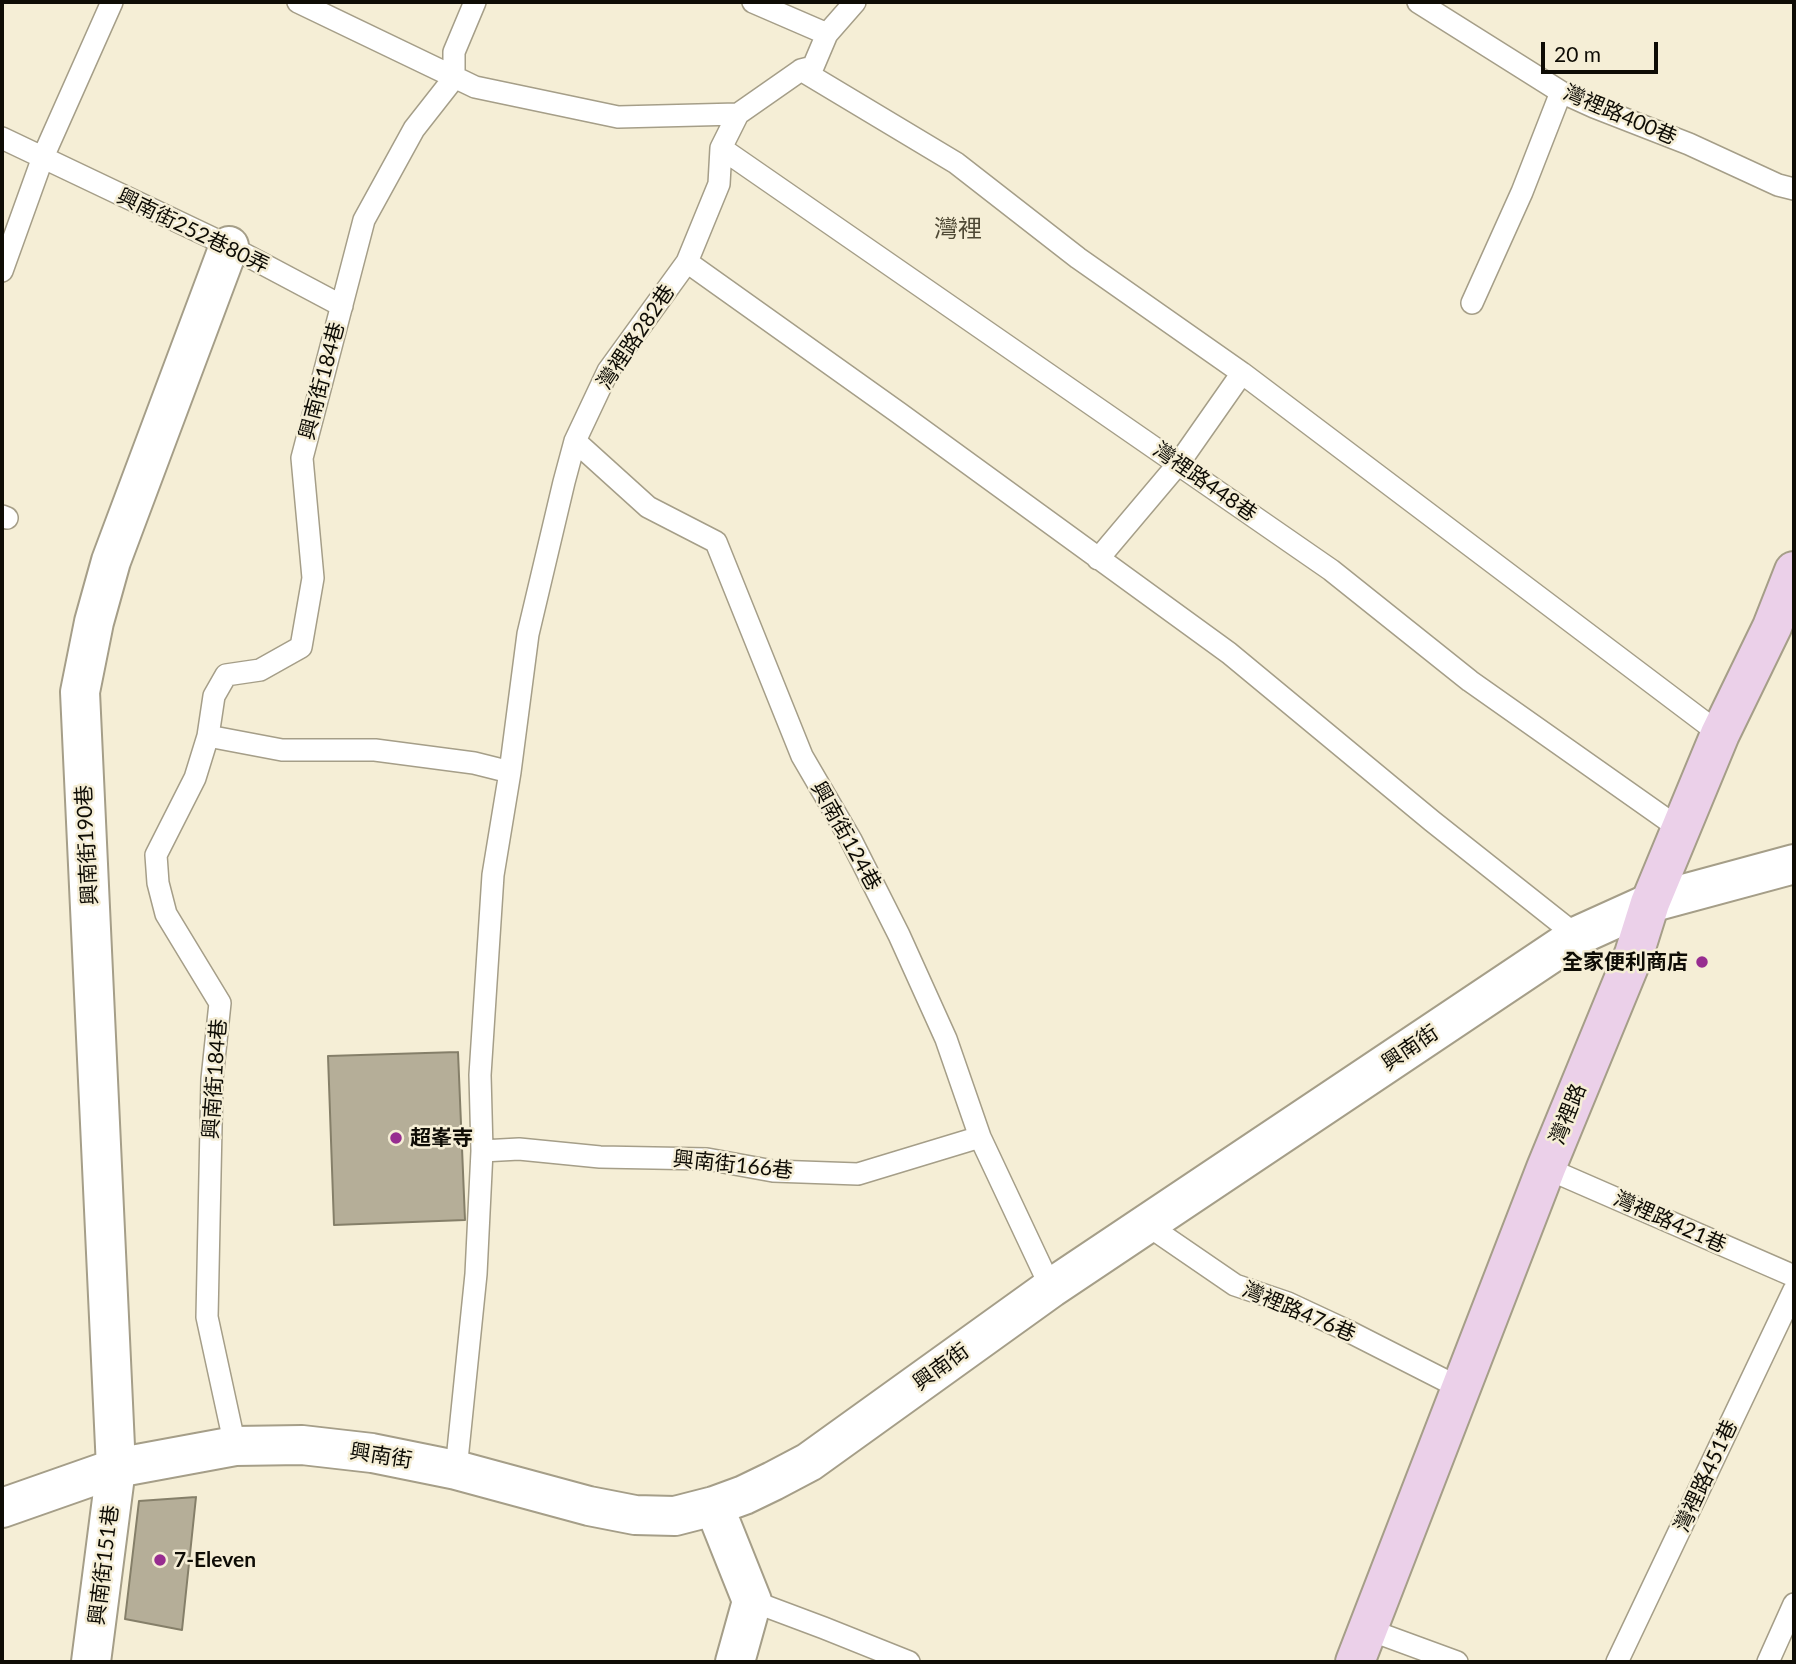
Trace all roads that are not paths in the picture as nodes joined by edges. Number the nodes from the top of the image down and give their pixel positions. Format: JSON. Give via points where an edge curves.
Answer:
{"nodes":[{"id":1,"x":112,"y":2,"type":"edge"},
{"id":2,"x":298,"y":2,"type":"edge"},
{"id":3,"x":475,"y":2,"type":"edge"},
{"id":4,"x":753,"y":2,"type":"edge"},
{"id":5,"x":855,"y":2,"type":"edge"},
{"id":6,"x":1418,"y":2,"type":"edge"},
{"id":7,"x":827,"y":34,"type":"junction"},
{"id":8,"x":801,"y":70,"type":"junction"},
{"id":9,"x":454,"y":78,"type":"junction"},
{"id":10,"x":1561,"y":92,"type":"junction"},
{"id":11,"x":738,"y":114,"type":"junction"},
{"id":12,"x":2,"y":138,"type":"edge"},
{"id":13,"x":721,"y":148,"type":"junction"},
{"id":14,"x":43,"y":157,"type":"junction"},
{"id":15,"x":1794,"y":189,"type":"edge"},
{"id":16,"x":229,"y":246,"type":"junction"},
{"id":17,"x":687,"y":262,"type":"junction"},
{"id":18,"x":2,"y":271,"type":"edge"},
{"id":19,"x":1472,"y":303,"type":"dead end"},
{"id":20,"x":342,"y":306,"type":"junction"},
{"id":21,"x":1242,"y":373,"type":"junction"},
{"id":22,"x":575,"y":441,"type":"junction"},
{"id":23,"x":1179,"y":463,"type":"junction"},
{"id":24,"x":1098,"y":559,"type":"junction"},
{"id":25,"x":1794,"y":571,"type":"edge"},
{"id":26,"x":1720,"y":734,"type":"junction"},
{"id":27,"x":208,"y":736,"type":"junction"},
{"id":28,"x":510,"y":772,"type":"junction"},
{"id":29,"x":1680,"y":830,"type":"junction"},
{"id":30,"x":1794,"y":864,"type":"edge"},
{"id":31,"x":1650,"y":903,"type":"junction"},
{"id":32,"x":1577,"y":936,"type":"junction"},
{"id":33,"x":980,"y":1137,"type":"junction"},
{"id":34,"x":482,"y":1151,"type":"junction"},
{"id":35,"x":1545,"y":1168,"type":"junction"},
{"id":36,"x":1146,"y":1224,"type":"junction"},
{"id":37,"x":1794,"y":1276,"type":"edge"},
{"id":38,"x":1051,"y":1289,"type":"junction"},
{"id":39,"x":1794,"y":1290,"type":"edge"},
{"id":40,"x":1460,"y":1388,"type":"junction"},
{"id":41,"x":234,"y":1446,"type":"junction"},
{"id":42,"x":116,"y":1468,"type":"junction"},
{"id":43,"x":456,"y":1469,"type":"junction"},
{"id":44,"x":714,"y":1506,"type":"junction"},
{"id":45,"x":2,"y":1508,"type":"edge"},
{"id":46,"x":752,"y":1601,"type":"junction"},
{"id":47,"x":1794,"y":1604,"type":"edge"},
{"id":48,"x":1361,"y":1646,"type":"edge"},
{"id":49,"x":91,"y":1662,"type":"edge"},
{"id":50,"x":735,"y":1662,"type":"edge"},
{"id":51,"x":909,"y":1662,"type":"edge"},
{"id":52,"x":1458,"y":1662,"type":"edge"},
{"id":53,"x":1617,"y":1662,"type":"edge"},
{"id":54,"x":1768,"y":1662,"type":"edge"}],
"edges":[{"from":1,"to":14,"type":"lane"},
{"from":2,"to":9,"type":"lane"},
{"from":3,"to":9,"type":"lane","via":[[454,52]]},
{"from":4,"to":7,"type":"lane"},
{"from":5,"to":7,"type":"lane","name":"灣裡路282巷"},
{"from":6,"to":10,"type":"lane","name":"灣裡路400巷"},
{"from":7,"to":8,"type":"lane","name":"灣裡路282巷","via":[[813,67]]},
{"from":8,"to":11,"type":"lane","name":"灣裡路282巷"},
{"from":8,"to":21,"type":"lane","via":[[956,163],[1079,258]]},
{"from":9,"to":11,"type":"lane","via":[[475,87],[618,117]]},
{"from":9,"to":20,"type":"lane","name":"興南街184巷","via":[[414,128],[364,219]]},
{"from":10,"to":15,"type":"lane","name":"灣裡路400巷"},
{"from":10,"to":19,"type":"lane"},
{"from":11,"to":13,"type":"lane","name":"灣裡路282巷"},
{"from":12,"to":14,"type":"lane","name":"興南街252巷80弄"},
{"from":13,"to":17,"type":"lane","name":"灣裡路282巷","via":[[719,184]]},
{"from":13,"to":23,"type":"lane","name":"灣裡路448巷"},
{"from":14,"to":16,"type":"lane","name":"興南街252巷80弄"},
{"from":14,"to":18,"type":"lane"},
{"from":16,"to":20,"type":"lane","name":"興南街252巷80弄"},
{"from":16,"to":42,"type":"street","name":"興南街190巷","via":[[111,561],[80,692]]},
{"from":17,"to":22,"type":"lane","name":"灣裡路282巷","via":[[608,371]]},
{"from":17,"to":24,"type":"lane"},
{"from":20,"to":27,"type":"lane","name":"興南街184巷","via":[[302,458],[313,578],[302,647],[260,670],[226,675],[214,696]]},
{"from":21,"to":23,"type":"lane"},
{"from":21,"to":26,"type":"lane"},
{"from":22,"to":28,"type":"lane","name":"灣裡路282巷","via":[[528,634]]},
{"from":22,"to":33,"type":"lane","name":"興南街124巷","via":[[648,507],[716,542],[802,756],[851,840],[946,1039]]},
{"from":23,"to":24,"type":"lane"},
{"from":23,"to":29,"type":"lane","name":"灣裡路448巷","via":[[1331,570],[1470,681]]},
{"from":24,"to":32,"type":"lane","via":[[1229,653]]},
{"from":25,"to":26,"type":"street","name":"灣裡路"},
{"from":26,"to":29,"type":"street","name":"灣裡路"},
{"from":27,"to":28,"type":"lane","via":[[282,750],[375,750]]},
{"from":27,"to":41,"type":"lane","name":"興南街184巷","via":[[195,778],[156,855],[166,914],[220,1003],[212,1079],[207,1317]]},
{"from":28,"to":34,"type":"lane","via":[[493,874],[480,1075]]},
{"from":29,"to":31,"type":"street","name":"灣裡路"},
{"from":30,"to":31,"type":"street","name":"興南街"},
{"from":31,"to":32,"type":"street","name":"興南街"},
{"from":31,"to":35,"type":"street","name":"灣裡路"},
{"from":32,"to":36,"type":"street","name":"興南街"},
{"from":33,"to":34,"type":"lane","name":"興南街166巷","via":[[858,1174],[773,1171],[707,1158]]},
{"from":33,"to":38,"type":"lane","name":"興南街124巷"},
{"from":34,"to":43,"type":"lane","via":[[476,1275]]},
{"from":35,"to":37,"type":"lane","name":"灣裡路421巷"},
{"from":35,"to":40,"type":"street","name":"灣裡路"},
{"from":36,"to":38,"type":"street","name":"興南街"},
{"from":36,"to":40,"type":"lane","name":"灣裡路476巷","via":[[1235,1285],[1288,1303]]},
{"from":38,"to":44,"type":"street","name":"興南街","via":[[809,1462]]},
{"from":39,"to":53,"type":"lane","name":"灣裡路451巷"},
{"from":40,"to":48,"type":"street","name":"灣裡路"},
{"from":41,"to":42,"type":"street","name":"興南街"},
{"from":41,"to":43,"type":"street","name":"興南街","via":[[302,1445]]},
{"from":42,"to":45,"type":"street","name":"興南街"},
{"from":42,"to":49,"type":"street","name":"興南街151巷"},
{"from":43,"to":44,"type":"street","name":"興南街","via":[[589,1507],[635,1515],[675,1516]]},
{"from":44,"to":46,"type":"street"},
{"from":46,"to":50,"type":"street"},
{"from":46,"to":51,"type":"lane"},
{"from":47,"to":54,"type":"lane"},
{"from":48,"to":52,"type":"lane"}]}
